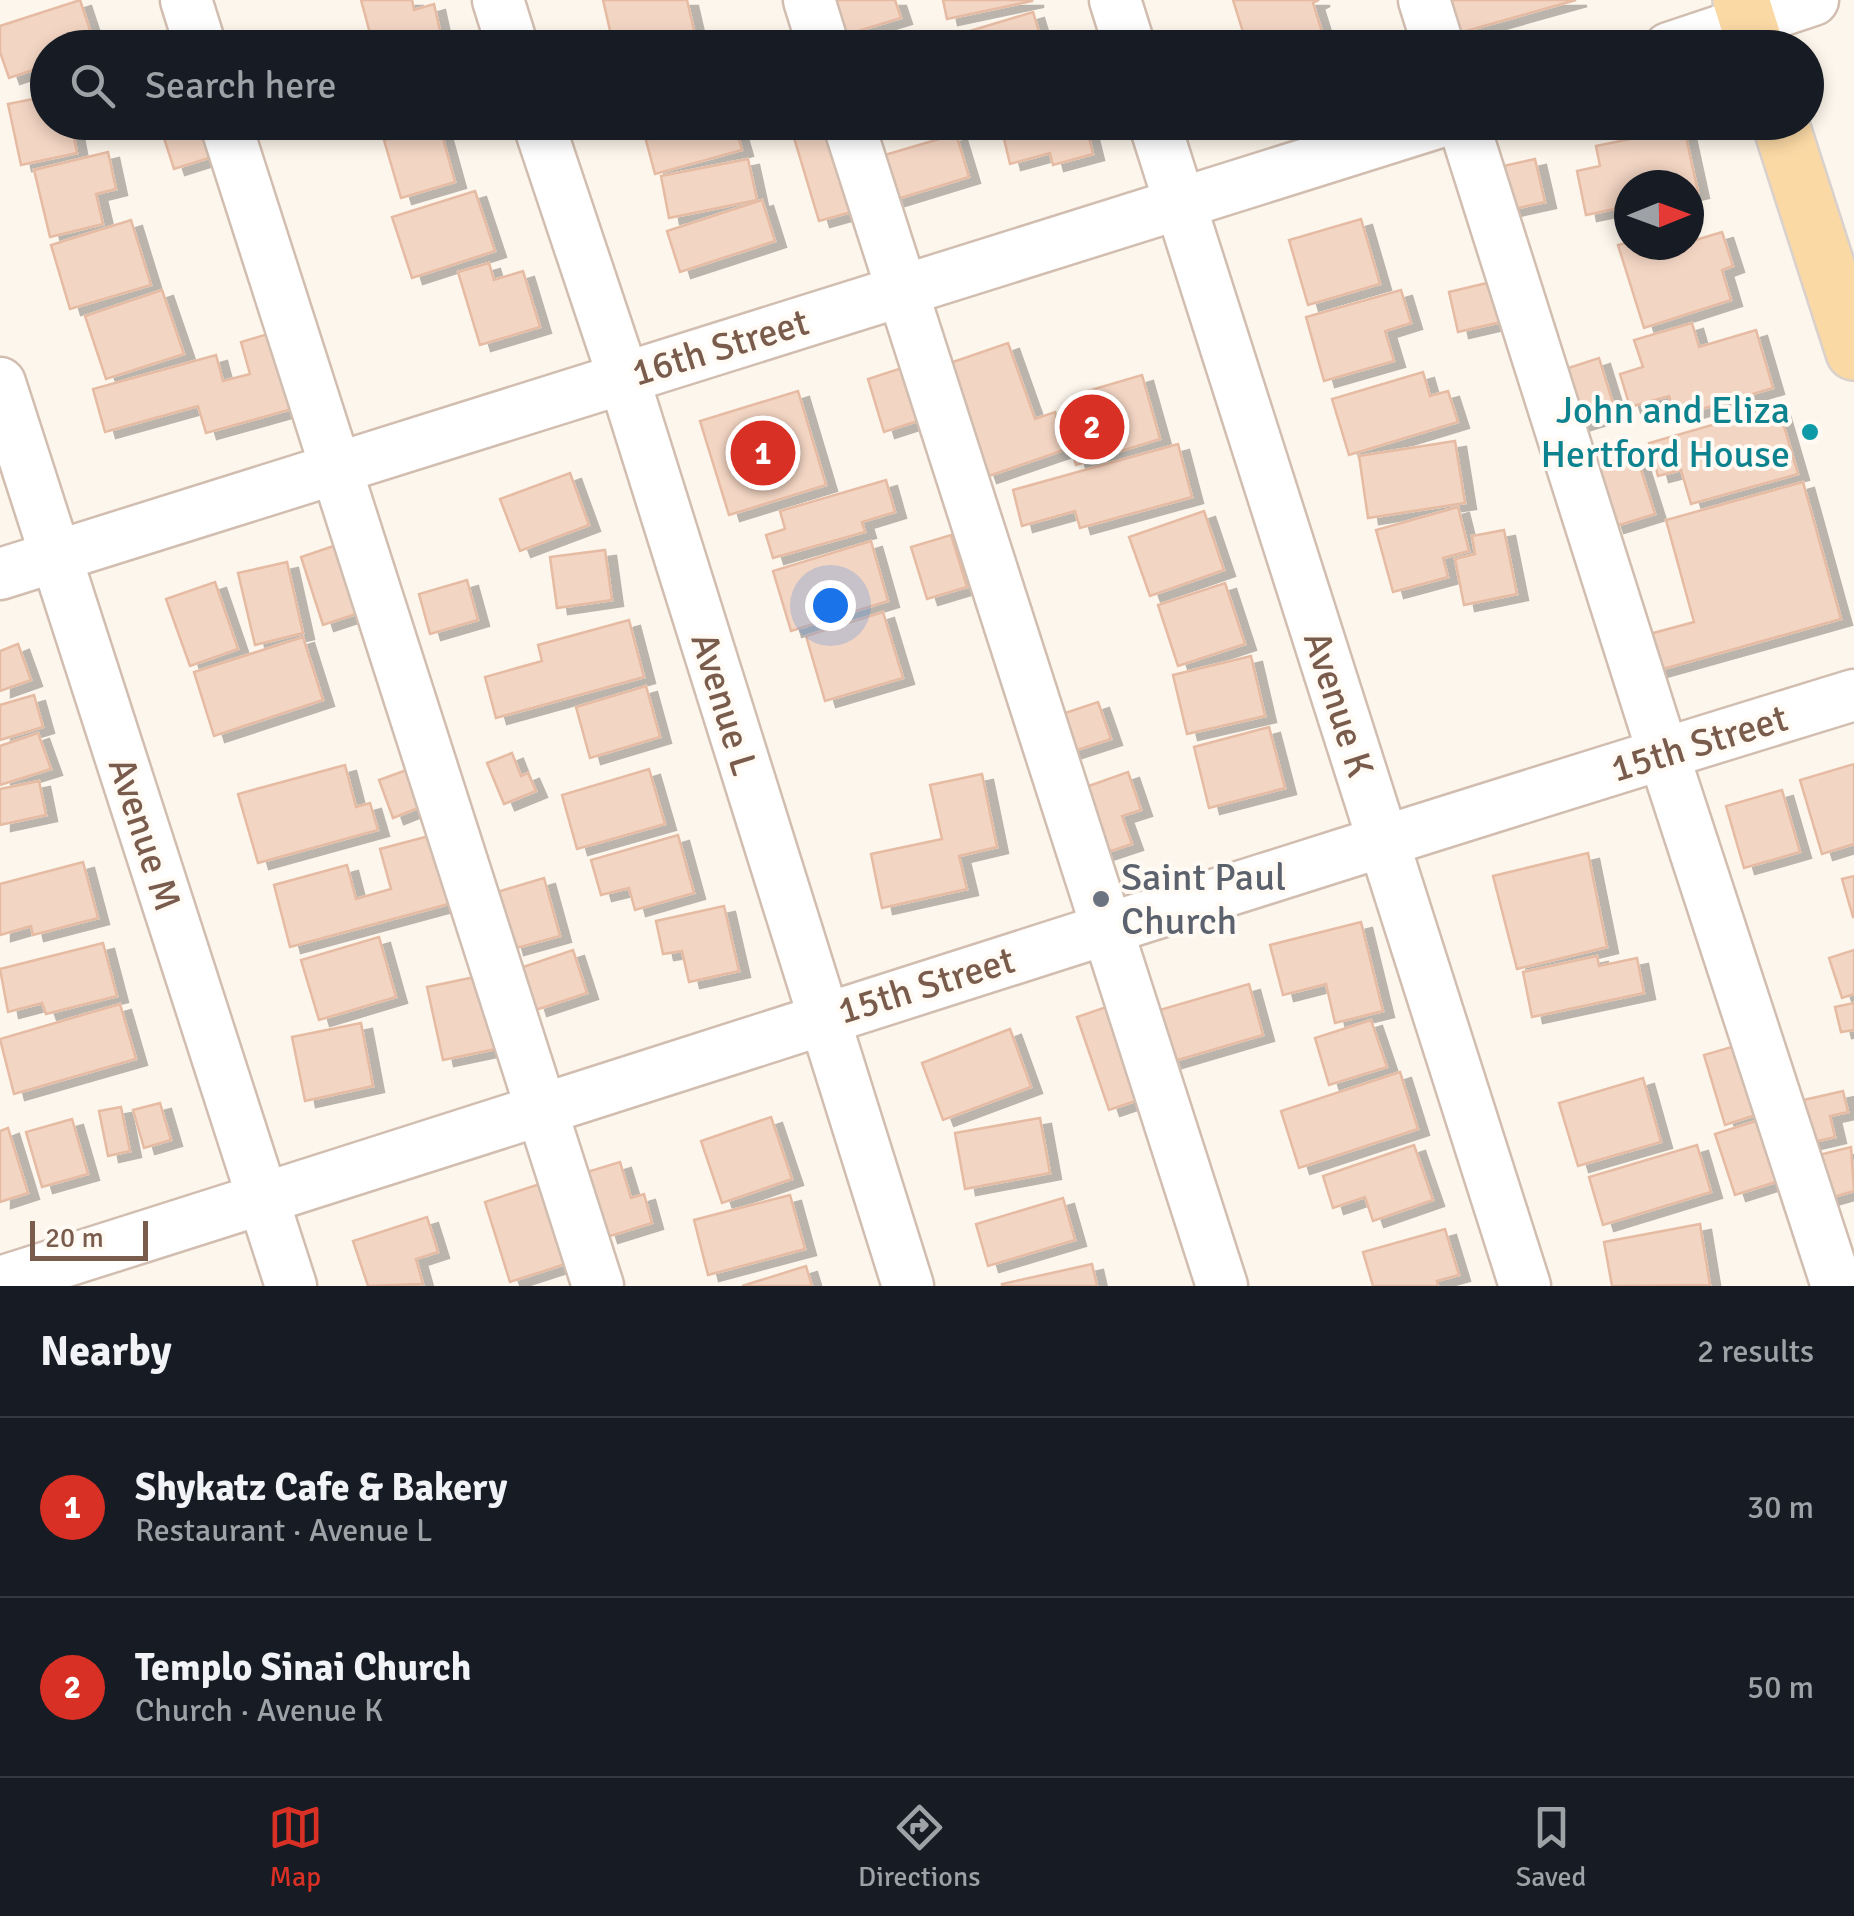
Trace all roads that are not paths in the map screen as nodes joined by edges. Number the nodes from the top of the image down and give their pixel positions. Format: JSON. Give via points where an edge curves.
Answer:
{"nodes":[{"id":1,"x":186,"y":0,"type":"edge"},
{"id":2,"x":498,"y":0,"type":"edge"},
{"id":3,"x":809,"y":0,"type":"edge"},
{"id":4,"x":1115,"y":0,"type":"edge"},
{"id":5,"x":1424,"y":0,"type":"edge"},
{"id":6,"x":1813,"y":0,"type":"edge"},
{"id":7,"x":1748,"y":23,"type":"edge"},
{"id":8,"x":195,"y":30,"type":"edge"},
{"id":9,"x":508,"y":30,"type":"edge"},
{"id":10,"x":818,"y":30,"type":"edge"},
{"id":11,"x":1124,"y":30,"type":"edge"},
{"id":12,"x":1433,"y":30,"type":"edge"},
{"id":13,"x":232,"y":140,"type":"edge"},
{"id":14,"x":544,"y":140,"type":"edge"},
{"id":15,"x":854,"y":140,"type":"edge"},
{"id":16,"x":1160,"y":140,"type":"edge"},
{"id":17,"x":1382,"y":140,"type":"edge"},
{"id":18,"x":1469,"y":140,"type":"edge"},
{"id":19,"x":1786,"y":140,"type":"edge"},
{"id":20,"x":1180,"y":202,"type":"junction"},
{"id":21,"x":900,"y":292,"type":"junction"},
{"id":22,"x":1854,"y":352,"type":"edge"},
{"id":23,"x":623,"y":376,"type":"junction"},
{"id":24,"x":0,"y":383,"type":"edge"},
{"id":25,"x":338,"y":468,"type":"junction"},
{"id":26,"x":55,"y":557,"type":"junction"},
{"id":27,"x":0,"y":574,"type":"edge"},
{"id":28,"x":1854,"y":694,"type":"edge"},
{"id":29,"x":1663,"y":754,"type":"junction"},
{"id":30,"x":1383,"y":843,"type":"junction"},
{"id":31,"x":1108,"y":929,"type":"junction"},
{"id":32,"x":822,"y":1017,"type":"junction"},
{"id":33,"x":540,"y":1112,"type":"junction"},
{"id":34,"x":263,"y":1199,"type":"junction"},
{"id":35,"x":0,"y":1282,"type":"edge"},
{"id":36,"x":291,"y":1286,"type":"edge"},
{"id":37,"x":598,"y":1286,"type":"edge"},
{"id":38,"x":908,"y":1286,"type":"edge"},
{"id":39,"x":1222,"y":1286,"type":"edge"},
{"id":40,"x":1525,"y":1286,"type":"edge"},
{"id":41,"x":1837,"y":1286,"type":"edge"}],
"edges":[{"from":1,"to":8,"type":"street"},
{"from":2,"to":9,"type":"street"},
{"from":3,"to":10,"type":"street"},
{"from":4,"to":11,"type":"street"},
{"from":5,"to":12,"type":"street"},
{"from":6,"to":7,"type":"street"},
{"from":13,"to":25,"type":"street"},
{"from":14,"to":23,"type":"street","name":"Avenue L"},
{"from":15,"to":21,"type":"street"},
{"from":16,"to":20,"type":"street","name":"Avenue K"},
{"from":17,"to":20,"type":"street","name":"16th Street"},
{"from":18,"to":29,"type":"street"},
{"from":19,"to":22,"type":"main road"},
{"from":20,"to":21,"type":"street","name":"16th Street"},
{"from":20,"to":30,"type":"street","name":"Avenue K"},
{"from":21,"to":23,"type":"street","name":"16th Street"},
{"from":21,"to":31,"type":"street"},
{"from":23,"to":25,"type":"street","name":"16th Street"},
{"from":23,"to":32,"type":"street","name":"Avenue L"},
{"from":24,"to":26,"type":"street","name":"Avenue M"},
{"from":25,"to":26,"type":"street","name":"16th Street"},
{"from":25,"to":33,"type":"street"},
{"from":26,"to":27,"type":"street","name":"16th Street"},
{"from":26,"to":34,"type":"street","name":"Avenue M"},
{"from":28,"to":29,"type":"street","name":"15th Street"},
{"from":29,"to":30,"type":"street","name":"15th Street"},
{"from":29,"to":41,"type":"street"},
{"from":30,"to":31,"type":"street","name":"15th Street"},
{"from":30,"to":40,"type":"street","name":"Avenue K"},
{"from":31,"to":32,"type":"street","name":"15th Street"},
{"from":31,"to":39,"type":"street"},
{"from":32,"to":33,"type":"street","name":"15th Street"},
{"from":32,"to":38,"type":"street","name":"Avenue L"},
{"from":33,"to":34,"type":"street","name":"15th Street"},
{"from":33,"to":37,"type":"street"},
{"from":34,"to":35,"type":"street","name":"15th Street"},
{"from":34,"to":36,"type":"street","name":"Avenue M"}]}
